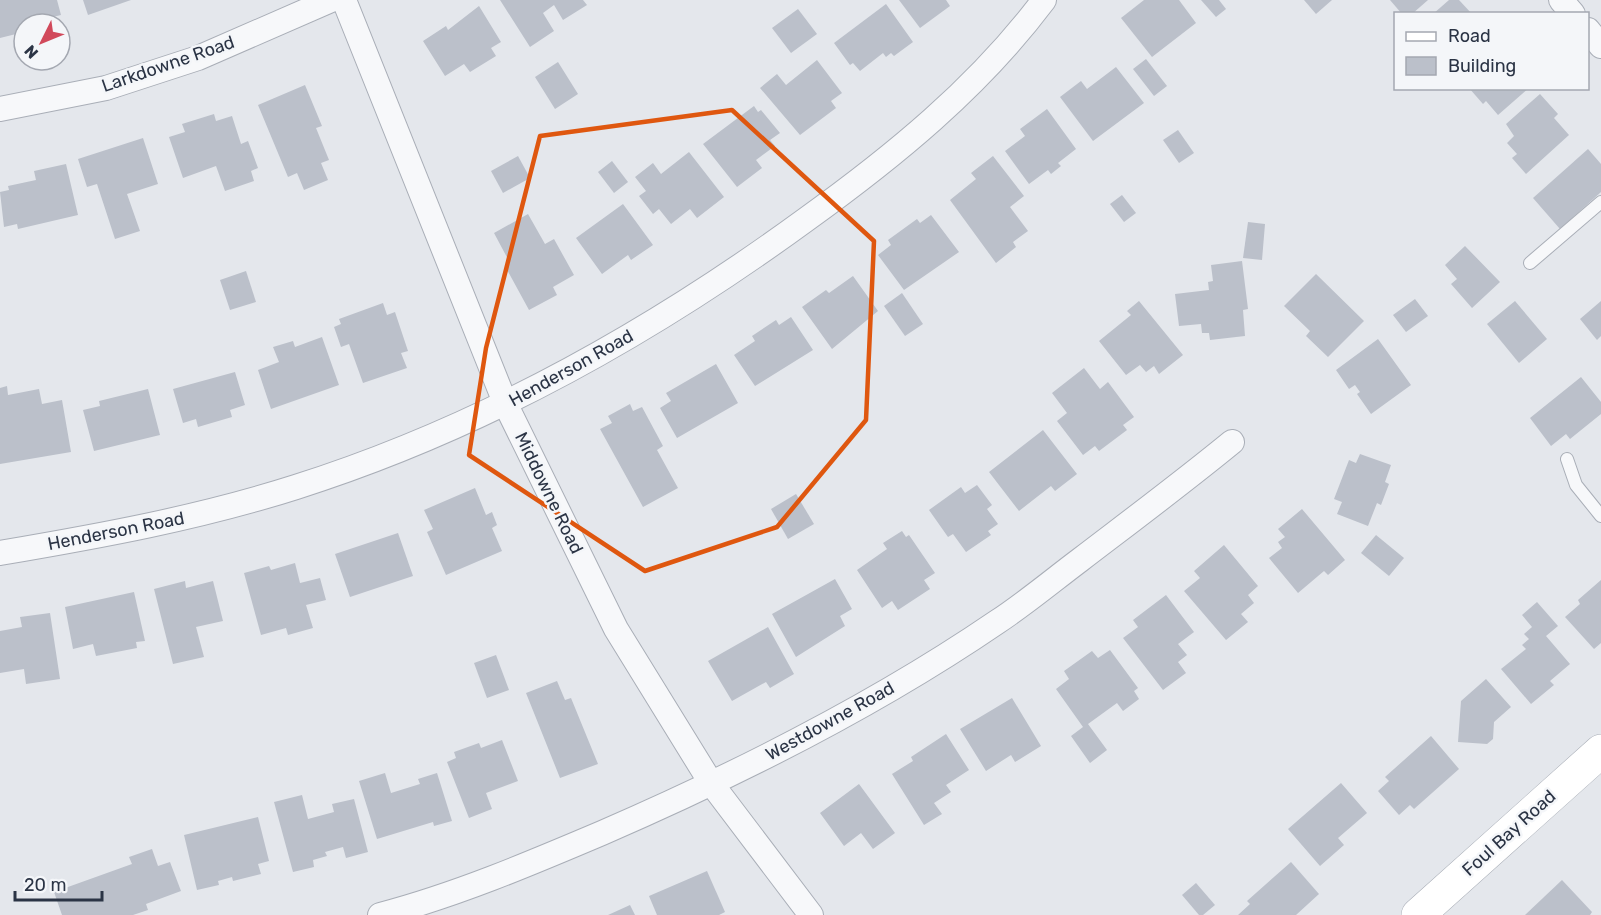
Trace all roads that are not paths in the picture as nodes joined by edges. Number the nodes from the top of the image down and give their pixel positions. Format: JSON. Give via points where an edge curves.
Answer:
{"nodes":[{"id":1,"x":330,"y":0,"type":"edge"},
{"id":2,"x":344,"y":0,"type":"edge"},
{"id":3,"x":1044,"y":0,"type":"edge"},
{"id":4,"x":1561,"y":0,"type":"edge"},
{"id":5,"x":1571,"y":12,"type":"edge"},
{"id":6,"x":1589,"y":32,"type":"edge"},
{"id":7,"x":1601,"y":46,"type":"edge"},
{"id":8,"x":0,"y":109,"type":"edge"},
{"id":9,"x":1601,"y":202,"type":"edge"},
{"id":10,"x":1530,"y":263,"type":"dead end"},
{"id":11,"x":506,"y":405,"type":"junction"},
{"id":12,"x":1232,"y":442,"type":"dead end"},
{"id":13,"x":1567,"y":459,"type":"dead end"},
{"id":14,"x":1601,"y":516,"type":"edge"},
{"id":15,"x":0,"y":553,"type":"edge"},
{"id":16,"x":1601,"y":752,"type":"edge"},
{"id":17,"x":711,"y":783,"type":"junction"},
{"id":18,"x":380,"y":915,"type":"edge"},
{"id":19,"x":811,"y":915,"type":"edge"},
{"id":20,"x":1418,"y":915,"type":"edge"}],
"edges":[{"from":1,"to":8,"type":"street","name":"Larkdowne Road","via":[[198,58],[105,88]]},
{"from":2,"to":11,"type":"street","name":"Middowne Road"},
{"from":3,"to":11,"type":"street","name":"Henderson Road","via":[[986,70],[868,175],[746,264],[633,334]]},
{"from":4,"to":5,"type":"street"},
{"from":6,"to":7,"type":"street"},
{"from":9,"to":10,"type":"lane"},
{"from":11,"to":15,"type":"street","name":"Henderson Road","via":[[296,487],[123,532]]},
{"from":11,"to":17,"type":"street","name":"Middowne Road","via":[[616,629]]},
{"from":12,"to":17,"type":"street","name":"Westdowne Road","via":[[1171,493],[998,622],[774,753]]},
{"from":13,"to":14,"type":"lane","via":[[1576,485]]},
{"from":16,"to":20,"type":"main road","name":"Foul Bay Road"},
{"from":17,"to":18,"type":"street","name":"Westdowne Road","via":[[534,862]]},
{"from":17,"to":19,"type":"street","name":"Middowne Road"}]}
